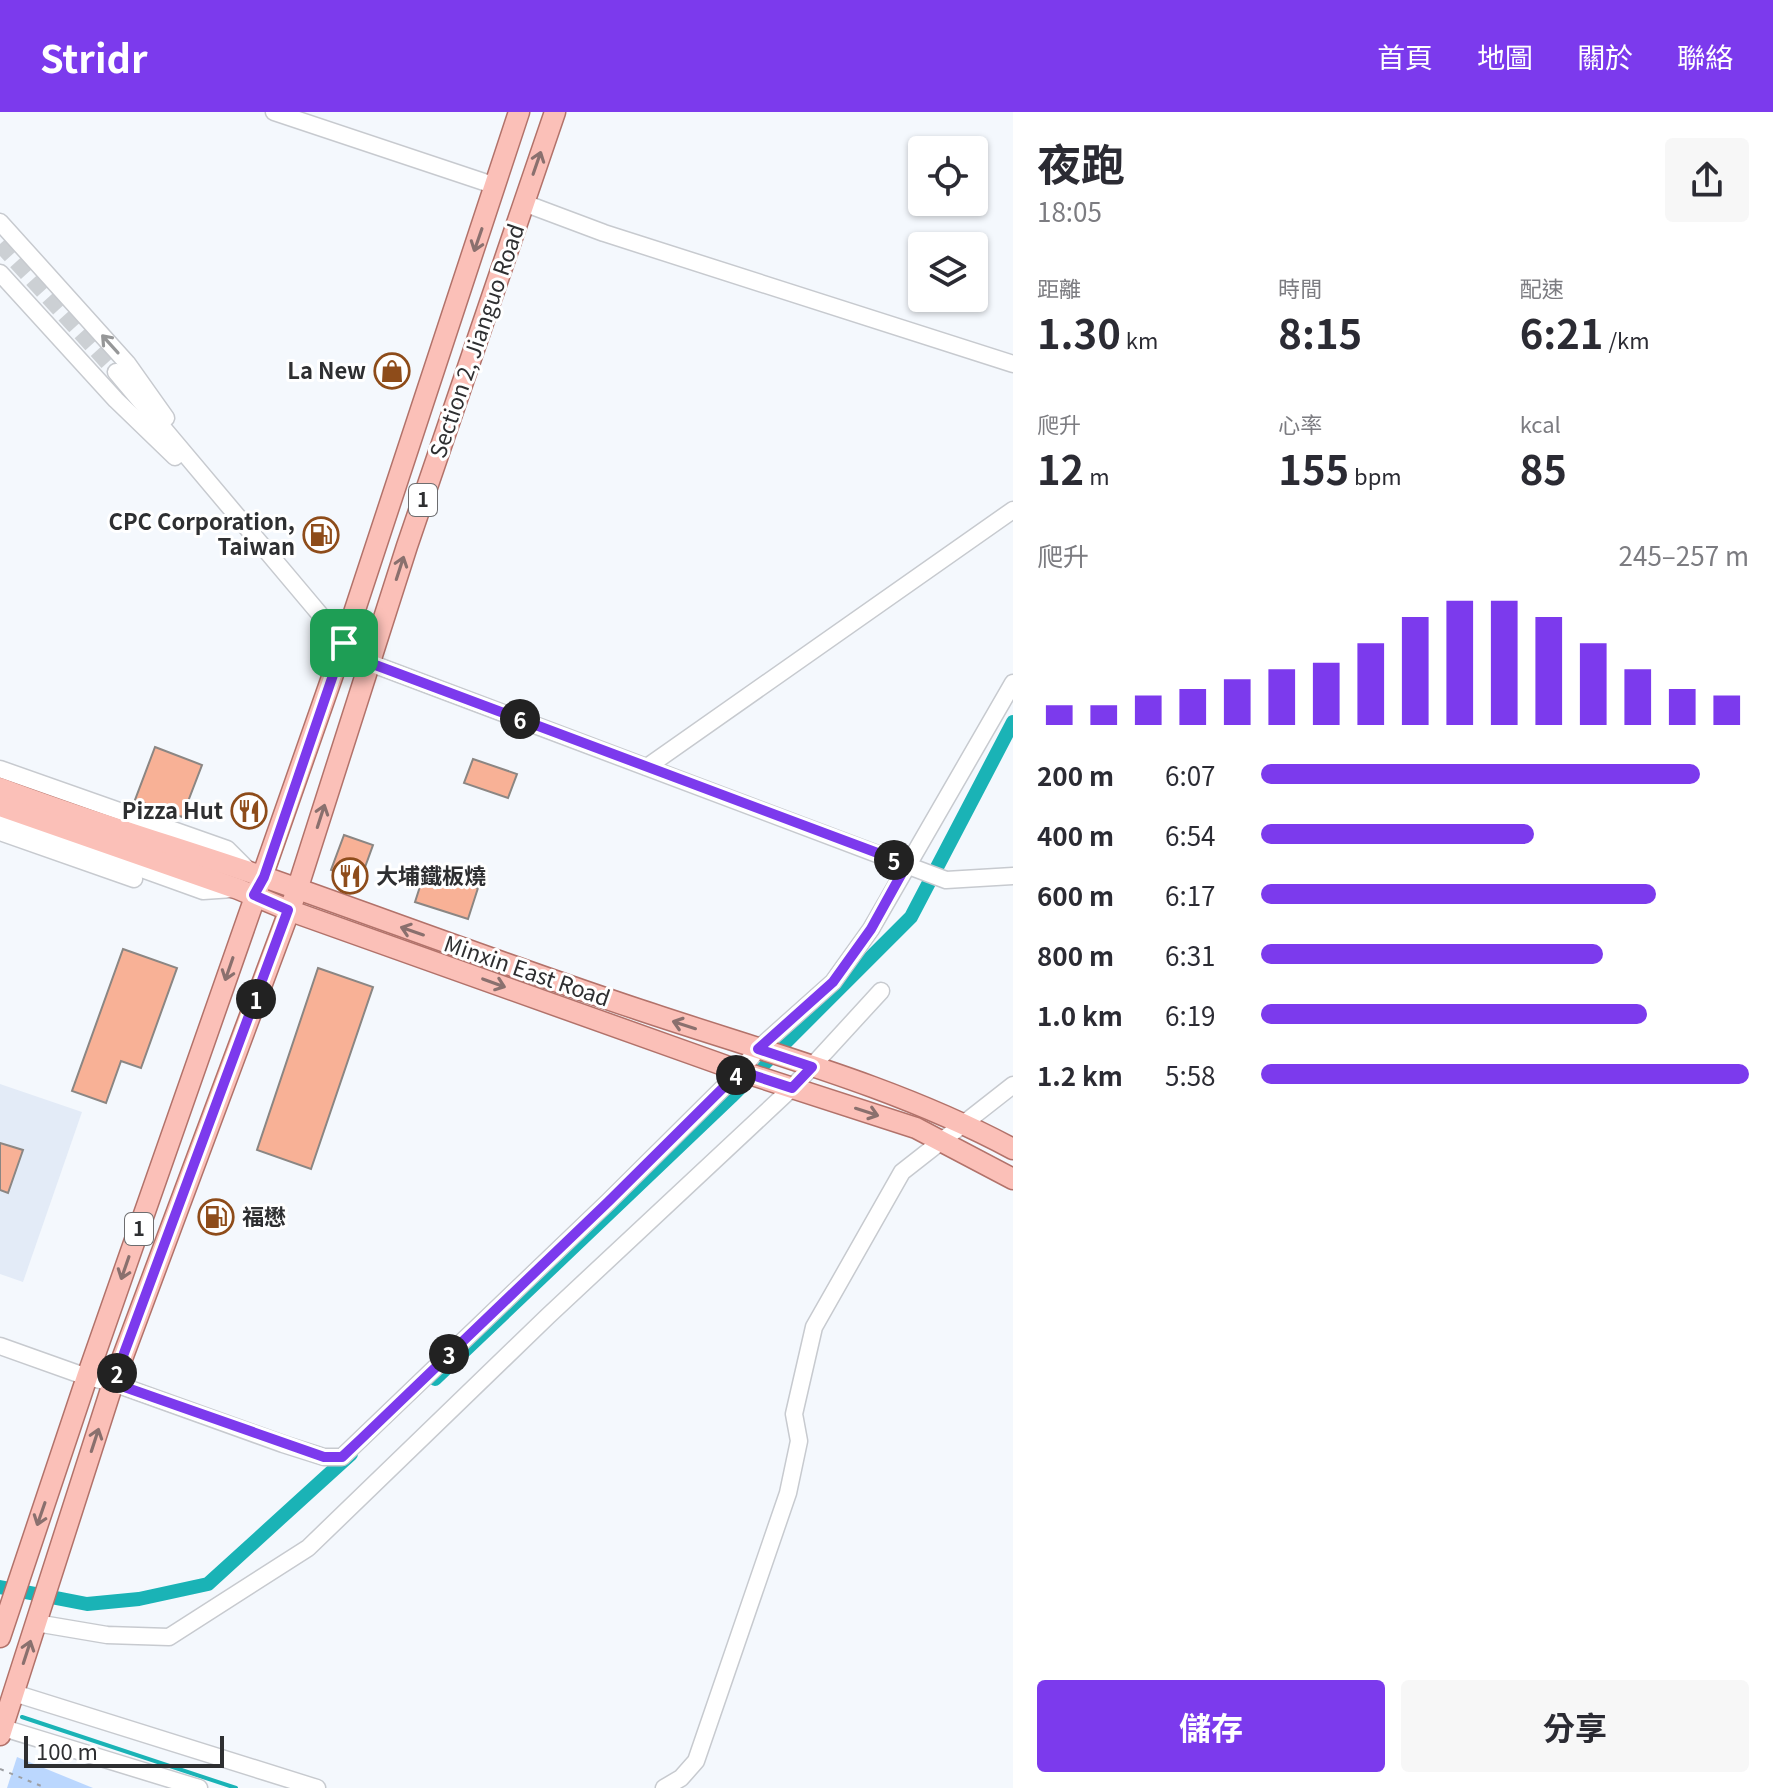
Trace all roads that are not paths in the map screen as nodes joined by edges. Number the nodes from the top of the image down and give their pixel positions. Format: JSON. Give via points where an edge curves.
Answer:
{"nodes":[{"id":1,"x":274,"y":112,"type":"edge"},
{"id":2,"x":519,"y":112,"type":"edge"},
{"id":3,"x":555,"y":112,"type":"edge"},
{"id":4,"x":496,"y":186,"type":"junction"},
{"id":5,"x":524,"y":203,"type":"junction"},
{"id":6,"x":0,"y":222,"type":"edge"},
{"id":7,"x":0,"y":273,"type":"edge"},
{"id":8,"x":1013,"y":364,"type":"edge"},
{"id":9,"x":116,"y":372,"type":"tunnel mouth"},
{"id":10,"x":1013,"y":510,"type":"edge"},
{"id":11,"x":240,"y":519,"type":"junction"},
{"id":12,"x":344,"y":643,"type":"junction"},
{"id":13,"x":370,"y":663,"type":"junction"},
{"id":14,"x":1013,"y":683,"type":"edge"},
{"id":15,"x":647,"y":767,"type":"junction"},
{"id":16,"x":0,"y":769,"type":"edge"},
{"id":17,"x":0,"y":776,"type":"edge"},
{"id":18,"x":0,"y":788,"type":"edge"},
{"id":19,"x":0,"y":806,"type":"edge"},
{"id":20,"x":0,"y":818,"type":"edge"},
{"id":21,"x":0,"y":832,"type":"edge"},
{"id":22,"x":128,"y":844,"type":"junction"},
{"id":23,"x":907,"y":865,"type":"junction"},
{"id":24,"x":1013,"y":876,"type":"edge"},
{"id":25,"x":252,"y":884,"type":"junction"},
{"id":26,"x":297,"y":890,"type":"junction"},
{"id":27,"x":288,"y":910,"type":"junction"},
{"id":28,"x":881,"y":991,"type":"dead end"},
{"id":29,"x":758,"y":1049,"type":"junction"},
{"id":30,"x":812,"y":1067,"type":"junction"},
{"id":31,"x":740,"y":1071,"type":"junction"},
{"id":32,"x":1013,"y":1085,"type":"edge"},
{"id":33,"x":792,"y":1088,"type":"junction"},
{"id":34,"x":965,"y":1123,"type":"junction"},
{"id":35,"x":942,"y":1139,"type":"junction"},
{"id":36,"x":1013,"y":1149,"type":"edge"},
{"id":37,"x":1013,"y":1179,"type":"edge"},
{"id":38,"x":0,"y":1346,"type":"edge"},
{"id":39,"x":87,"y":1377,"type":"junction"},
{"id":40,"x":113,"y":1383,"type":"junction"},
{"id":41,"x":36,"y":1623,"type":"junction"},
{"id":42,"x":3,"y":1627,"type":"edge"},
{"id":43,"x":14,"y":1693,"type":"junction"},
{"id":44,"x":1,"y":1730,"type":"edge"},
{"id":45,"x":199,"y":1788,"type":"edge"},
{"id":46,"x":317,"y":1788,"type":"edge"},
{"id":47,"x":664,"y":1788,"type":"edge"}],
"edges":[{"from":1,"to":4,"type":"street"},
{"from":2,"to":4,"type":"main road","name":"Section 2, Jianguo Road","number":"1"},
{"from":5,"to":3,"type":"main road","name":"Section 2, Jianguo Road","number":"1","one_way":true},
{"from":4,"to":12,"type":"main road","name":"Section 2, Jianguo Road","number":"1","one_way":true},
{"from":5,"to":8,"type":"street"},
{"from":13,"to":5,"type":"main road","name":"Section 2, Jianguo Road","number":"1","one_way":true},
{"from":11,"to":6,"type":"street","one_way":true,"via":[[127,363]]},
{"from":7,"to":11,"type":"street","via":[[116,400]]},
{"from":9,"to":11,"type":"street"},
{"from":10,"to":15,"type":"street"},
{"from":11,"to":12,"type":"street"},
{"from":12,"to":13,"type":"street"},
{"from":12,"to":25,"type":"main road","name":"Section 2, Jianguo Road","number":"1"},
{"from":13,"to":15,"type":"street"},
{"from":26,"to":13,"type":"main road","name":"Section 2, Jianguo Road","number":"1","one_way":true},
{"from":14,"to":23,"type":"street"},
{"from":15,"to":23,"type":"street"},
{"from":16,"to":25,"type":"street","via":[[227,849]]},
{"from":17,"to":22,"type":"street"},
{"from":18,"to":22,"type":"main road"},
{"from":19,"to":22,"type":"main road"},
{"from":20,"to":22,"type":"street"},
{"from":21,"to":25,"type":"street","via":[[198,899]]},
{"from":22,"to":25,"type":"main road"},
{"from":22,"to":25,"type":"street","via":[[219,854]]},
{"from":23,"to":24,"type":"street","via":[[946,880]]},
{"from":23,"to":29,"type":"street","via":[[833,982]]},
{"from":25,"to":26,"type":"main road","name":"Minxin East Road"},
{"from":25,"to":27,"type":"main road","name":"Minxin East Road"},
{"from":25,"to":39,"type":"main road","name":"Section 2, Jianguo Road","number":"1","one_way":true},
{"from":26,"to":27,"type":"main road","name":"Section 2, Jianguo Road","number":"1"},
{"from":29,"to":26,"type":"main road","name":"Minxin East Road","one_way":true},
{"from":27,"to":31,"type":"main road","name":"Minxin East Road","one_way":true},
{"from":27,"to":40,"type":"main road","name":"Section 2, Jianguo Road","number":"1"},
{"from":28,"to":30,"type":"street"},
{"from":29,"to":30,"type":"main road","name":"Minxin East Road"},
{"from":29,"to":31,"type":"street"},
{"from":30,"to":33,"type":"street"},
{"from":30,"to":34,"type":"main road"},
{"from":31,"to":33,"type":"main road","name":"Minxin East Road"},
{"from":31,"to":40,"type":"street","via":[[342,1457],[283,1444]]},
{"from":32,"to":34,"type":"street"},
{"from":33,"to":35,"type":"main road","one_way":true},
{"from":33,"to":41,"type":"street","via":[[308,1548],[169,1637],[107,1635]]},
{"from":34,"to":35,"type":"street"},
{"from":34,"to":36,"type":"main road"},
{"from":35,"to":37,"type":"main road"},
{"from":35,"to":47,"type":"street","via":[[902,1172],[814,1327],[794,1414],[799,1441],[788,1493],[696,1761]]},
{"from":38,"to":39,"type":"street"},
{"from":39,"to":40,"type":"street"},
{"from":39,"to":42,"type":"main road","name":"Section 2, Jianguo Road","number":"1","one_way":true},
{"from":41,"to":40,"type":"main road","name":"Section 2, Jianguo Road","number":"1","one_way":true},
{"from":43,"to":41,"type":"main road","number":"1","one_way":true},
{"from":43,"to":44,"type":"main road","number":"1"},
{"from":43,"to":46,"type":"street"},
{"from":44,"to":45,"type":"street"}]}
